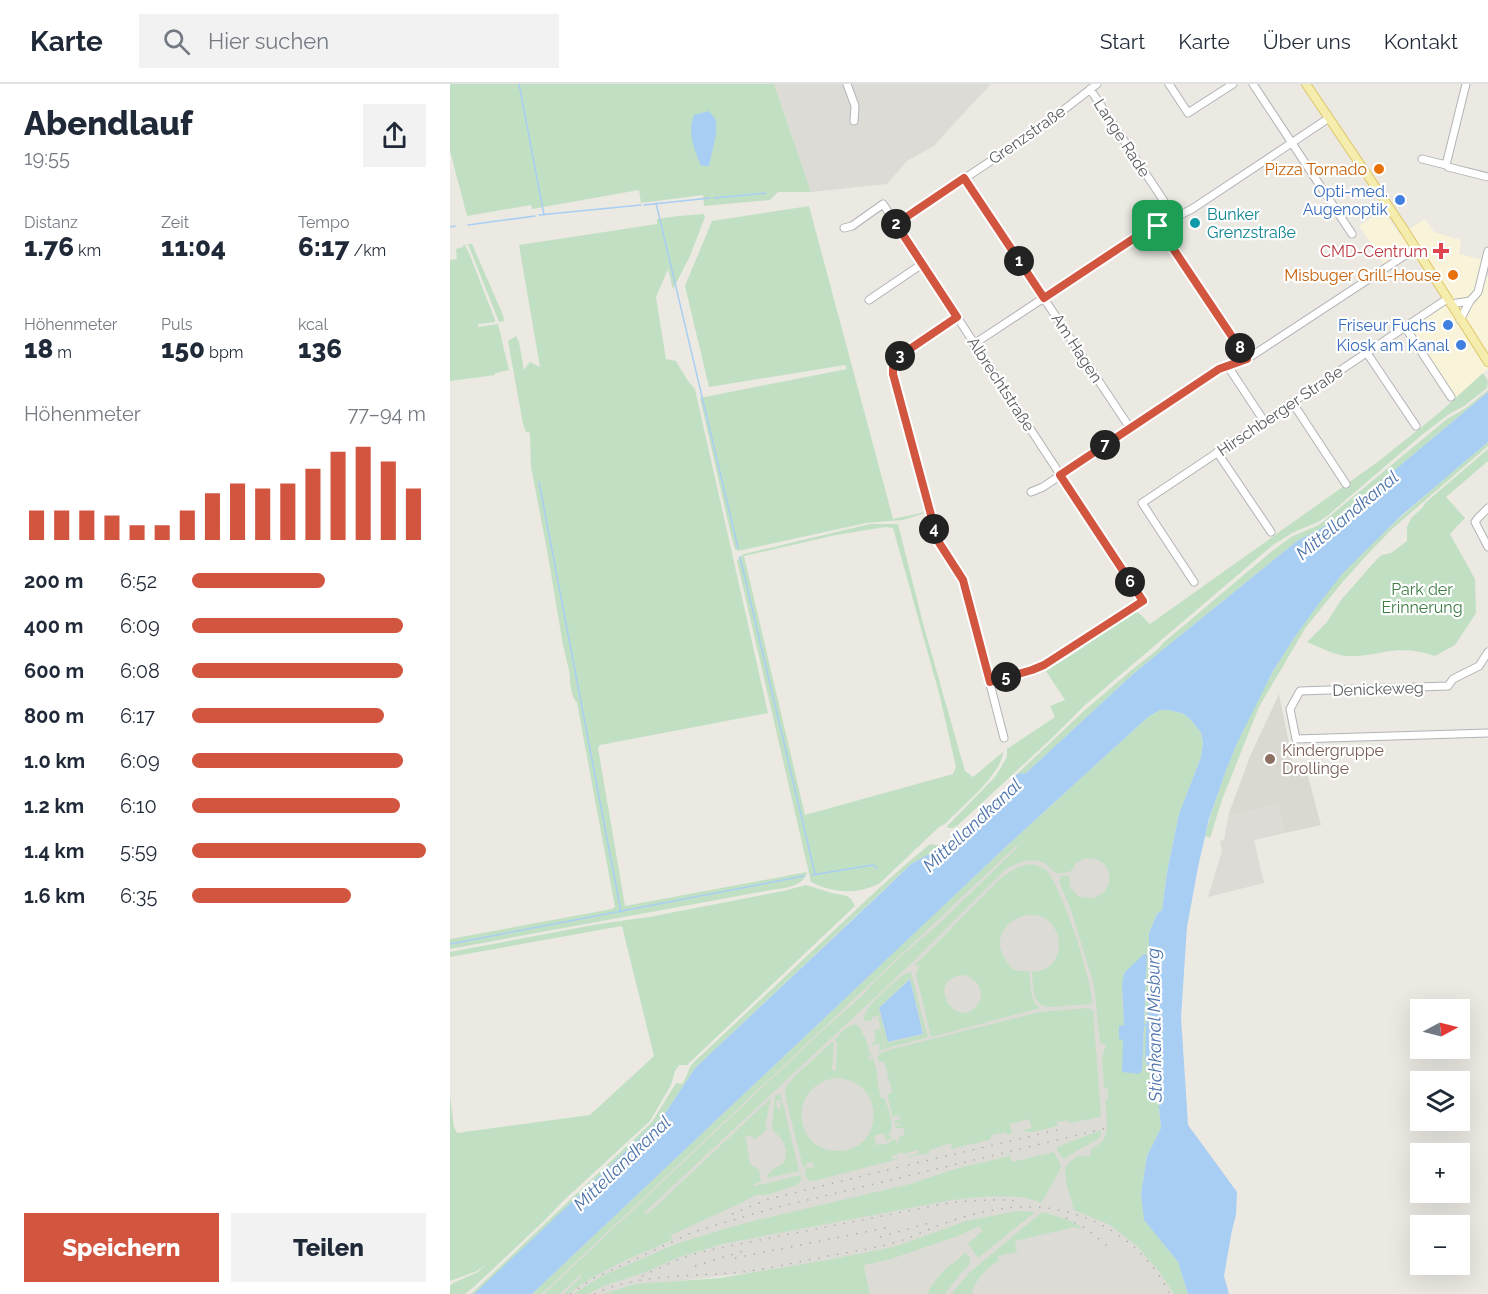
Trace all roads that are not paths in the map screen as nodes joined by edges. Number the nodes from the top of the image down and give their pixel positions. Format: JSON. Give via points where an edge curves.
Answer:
{"nodes":[{"id":1,"x":847,"y":84,"type":"edge"},
{"id":2,"x":1097,"y":84,"type":"edge"},
{"id":3,"x":1169,"y":84,"type":"edge"},
{"id":4,"x":1252,"y":84,"type":"edge"},
{"id":5,"x":1306,"y":84,"type":"edge"},
{"id":6,"x":1466,"y":84,"type":"edge"},
{"id":7,"x":1228,"y":85,"type":"edge"},
{"id":8,"x":1090,"y":89,"type":"junction"},
{"id":9,"x":1329,"y":118,"type":"junction"},
{"id":10,"x":854,"y":121,"type":"dead end"},
{"id":11,"x":1291,"y":143,"type":"junction"},
{"id":12,"x":1422,"y":159,"type":"dead end"},
{"id":13,"x":1446,"y":165,"type":"junction"},
{"id":14,"x":1488,"y":177,"type":"edge"},
{"id":15,"x":964,"y":178,"type":"junction"},
{"id":16,"x":1174,"y":218,"type":"junction"},
{"id":17,"x":896,"y":224,"type":"junction"},
{"id":18,"x":1158,"y":226,"type":"junction"},
{"id":19,"x":844,"y":228,"type":"dead end"},
{"id":20,"x":1352,"y":234,"type":"dead end"},
{"id":21,"x":1416,"y":248,"type":"junction"},
{"id":22,"x":1488,"y":251,"type":"edge"},
{"id":23,"x":922,"y":264,"type":"junction"},
{"id":24,"x":1044,"y":298,"type":"junction"},
{"id":25,"x":868,"y":300,"type":"dead end"},
{"id":26,"x":1470,"y":301,"type":"junction"},
{"id":27,"x":1449,"y":302,"type":"junction"},
{"id":28,"x":957,"y":317,"type":"junction"},
{"id":29,"x":1460,"y":320,"type":"junction"},
{"id":30,"x":1405,"y":327,"type":"junction"},
{"id":31,"x":974,"y":344,"type":"junction"},
{"id":32,"x":1367,"y":353,"type":"junction"},
{"id":33,"x":1247,"y":359,"type":"junction"},
{"id":34,"x":1488,"y":361,"type":"edge"},
{"id":35,"x":1227,"y":365,"type":"junction"},
{"id":36,"x":1451,"y":397,"type":"dead end"},
{"id":37,"x":1293,"y":402,"type":"junction"},
{"id":38,"x":1264,"y":422,"type":"junction"},
{"id":39,"x":1416,"y":426,"type":"dead end"},
{"id":40,"x":1130,"y":428,"type":"junction"},
{"id":41,"x":1217,"y":452,"type":"junction"},
{"id":42,"x":1060,"y":475,"type":"junction"},
{"id":43,"x":1346,"y":484,"type":"dead end"},
{"id":44,"x":1031,"y":492,"type":"dead end"},
{"id":45,"x":1488,"y":508,"type":"edge"},
{"id":46,"x":1271,"y":532,"type":"dead end"},
{"id":47,"x":1488,"y":547,"type":"edge"},
{"id":48,"x":1194,"y":582,"type":"dead end"},
{"id":49,"x":1488,"y":653,"type":"edge"},
{"id":50,"x":990,"y":682,"type":"junction"},
{"id":51,"x":1488,"y":733,"type":"edge"},
{"id":52,"x":1004,"y":738,"type":"dead end"}],
"edges":[{"from":1,"to":10,"type":"street","via":[[855,106]]},
{"from":2,"to":8,"type":"street","name":"Grenzstraße"},
{"from":3,"to":7,"type":"street","via":[[1188,113]]},
{"from":4,"to":11,"type":"street"},
{"from":5,"to":9,"type":"main road"},
{"from":6,"to":13,"type":"street"},
{"from":8,"to":15,"type":"street","name":"Grenzstraße","via":[[1047,124]]},
{"from":8,"to":16,"type":"street","name":"Lange Rade"},
{"from":9,"to":11,"type":"street"},
{"from":9,"to":21,"type":"main road"},
{"from":11,"to":16,"type":"street"},
{"from":11,"to":20,"type":"street"},
{"from":12,"to":13,"type":"street"},
{"from":13,"to":14,"type":"street"},
{"from":15,"to":17,"type":"street","name":"Grenzstraße"},
{"from":15,"to":24,"type":"street","name":"Am Hagen"},
{"from":16,"to":18,"type":"street"},
{"from":17,"to":19,"type":"street","name":"Albrechtstraße","via":[[883,204]]},
{"from":17,"to":23,"type":"street","name":"Albrechtstraße"},
{"from":18,"to":24,"type":"street"},
{"from":18,"to":33,"type":"street"},
{"from":21,"to":27,"type":"main road"},
{"from":21,"to":33,"type":"street"},
{"from":22,"to":26,"type":"street","via":[[1478,292]]},
{"from":23,"to":25,"type":"street"},
{"from":23,"to":28,"type":"street","name":"Albrechtstraße"},
{"from":24,"to":31,"type":"street"},
{"from":24,"to":40,"type":"street","name":"Am Hagen"},
{"from":26,"to":27,"type":"street"},
{"from":26,"to":29,"type":"street"},
{"from":27,"to":29,"type":"main road"},
{"from":27,"to":30,"type":"street","name":"Hirschberger Straße"},
{"from":28,"to":31,"type":"street","name":"Albrechtstraße"},
{"from":28,"to":50,"type":"street","via":[[898,357],[893,374],[938,541],[963,580]]},
{"from":29,"to":34,"type":"main road"},
{"from":30,"to":32,"type":"street","name":"Hirschberger Straße"},
{"from":30,"to":36,"type":"street"},
{"from":31,"to":42,"type":"street","name":"Albrechtstraße"},
{"from":32,"to":37,"type":"street","name":"Hirschberger Straße"},
{"from":32,"to":39,"type":"street"},
{"from":33,"to":35,"type":"street"},
{"from":35,"to":38,"type":"street"},
{"from":35,"to":40,"type":"street"},
{"from":37,"to":38,"type":"street","name":"Hirschberger Straße"},
{"from":37,"to":43,"type":"street"},
{"from":38,"to":41,"type":"street","name":"Hirschberger Straße"},
{"from":40,"to":42,"type":"street"},
{"from":41,"to":46,"type":"street"},
{"from":41,"to":48,"type":"street","name":"Hirschberger Straße","via":[[1142,502]]},
{"from":42,"to":44,"type":"street"},
{"from":42,"to":50,"type":"street","name":"Albrechtstraße","via":[[1143,601],[1044,665]]},
{"from":45,"to":47,"type":"street","via":[[1475,522]]},
{"from":49,"to":51,"type":"street","name":"Denickeweg","via":[[1479,666],[1453,679],[1448,686],[1300,691],[1290,709],[1296,740]]},
{"from":50,"to":52,"type":"street"}]}
